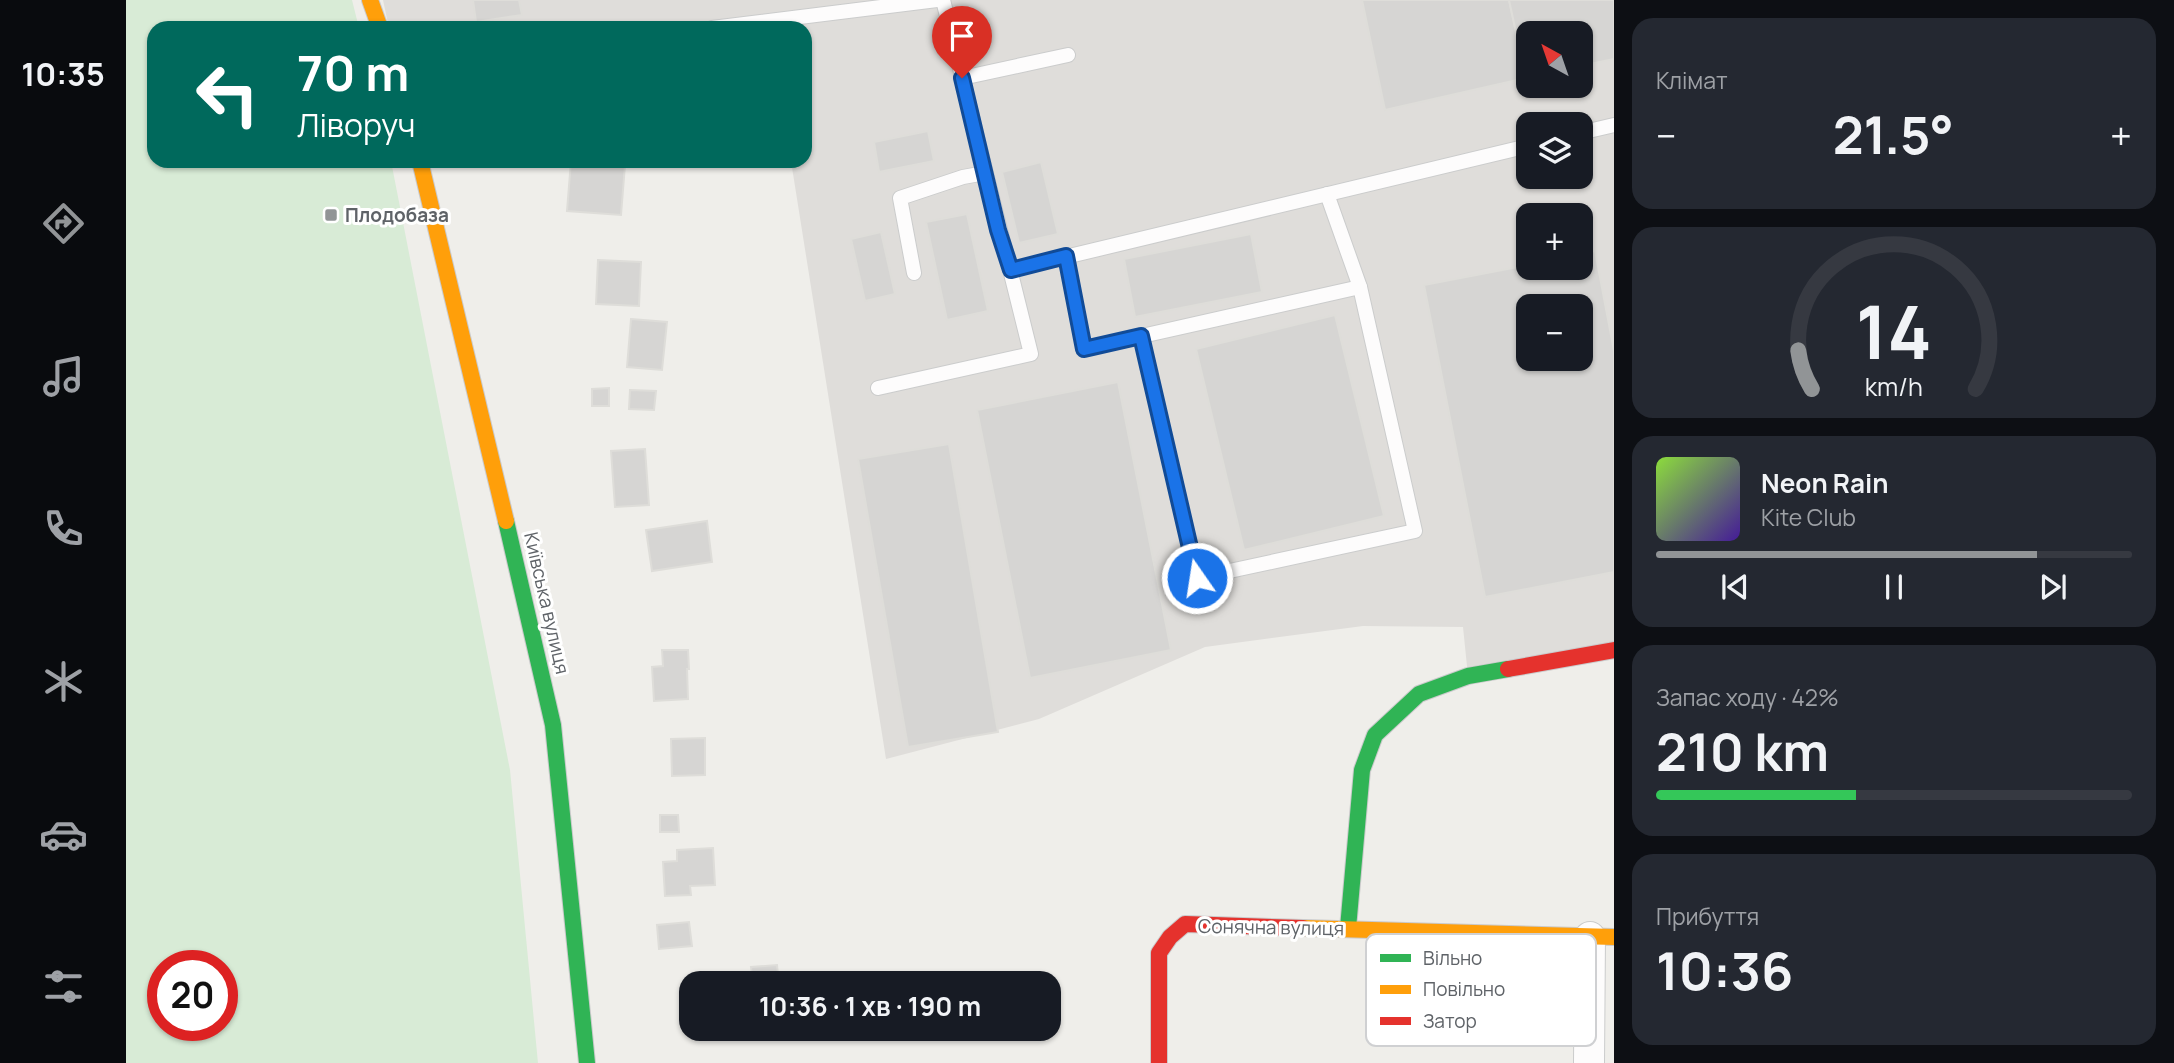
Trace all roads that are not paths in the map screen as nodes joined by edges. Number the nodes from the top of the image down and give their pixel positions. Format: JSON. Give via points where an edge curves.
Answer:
{"nodes":[{"id":1,"x":370,"y":0,"type":"edge"},
{"id":2,"x":937,"y":0,"type":"edge"},
{"id":3,"x":943,"y":0,"type":"edge"},
{"id":4,"x":378,"y":21,"type":"edge"},
{"id":5,"x":768,"y":21,"type":"edge"},
{"id":6,"x":1068,"y":55,"type":"dead end"},
{"id":7,"x":962,"y":78,"type":"junction"},
{"id":8,"x":1614,"y":125,"type":"edge"},
{"id":9,"x":1593,"y":130,"type":"edge"},
{"id":10,"x":1516,"y":149,"type":"edge"},
{"id":11,"x":422,"y":168,"type":"edge"},
{"id":12,"x":985,"y":173,"type":"junction"},
{"id":13,"x":1326,"y":194,"type":"junction"},
{"id":14,"x":1066,"y":256,"type":"junction"},
{"id":15,"x":1011,"y":270,"type":"junction"},
{"id":16,"x":914,"y":273,"type":"dead end"},
{"id":17,"x":1360,"y":287,"type":"junction"},
{"id":18,"x":1141,"y":336,"type":"junction"},
{"id":19,"x":878,"y":388,"type":"dead end"},
{"id":20,"x":1614,"y":650,"type":"edge"},
{"id":21,"x":1348,"y":929,"type":"junction"},
{"id":22,"x":1507,"y":934,"type":"edge"},
{"id":23,"x":1602,"y":937,"type":"edge"},
{"id":24,"x":1596,"y":991,"type":"edge"},
{"id":25,"x":587,"y":1063,"type":"edge"},
{"id":26,"x":1159,"y":1063,"type":"edge"}],
"edges":[{"from":1,"to":4,"type":"street"},
{"from":2,"to":5,"type":"lane"},
{"from":3,"to":7,"type":"lane"},
{"from":6,"to":7,"type":"lane"},
{"from":7,"to":12,"type":"lane"},
{"from":8,"to":9,"type":"lane"},
{"from":10,"to":13,"type":"lane"},
{"from":11,"to":25,"type":"street","name":"Київська вулиця","via":[[553,725]]},
{"from":12,"to":15,"type":"lane"},
{"from":12,"to":16,"type":"lane","via":[[900,198]]},
{"from":13,"to":14,"type":"lane"},
{"from":13,"to":17,"type":"lane"},
{"from":14,"to":15,"type":"lane"},
{"from":14,"to":18,"type":"lane","via":[[1084,349]]},
{"from":15,"to":19,"type":"lane","via":[[1031,354]]},
{"from":17,"to":18,"type":"lane"},
{"from":17,"to":18,"type":"lane","via":[[1415,531],[1197,578]]},
{"from":20,"to":21,"type":"street","via":[[1468,676],[1419,694],[1375,735],[1362,770]]},
{"from":21,"to":22,"type":"street","name":"Сонячна вулиця"},
{"from":21,"to":26,"type":"street","name":"Сонячна вулиця","via":[[1185,924],[1159,953]]},
{"from":23,"to":24,"type":"street","name":"Сонячна вулиця"}]}
